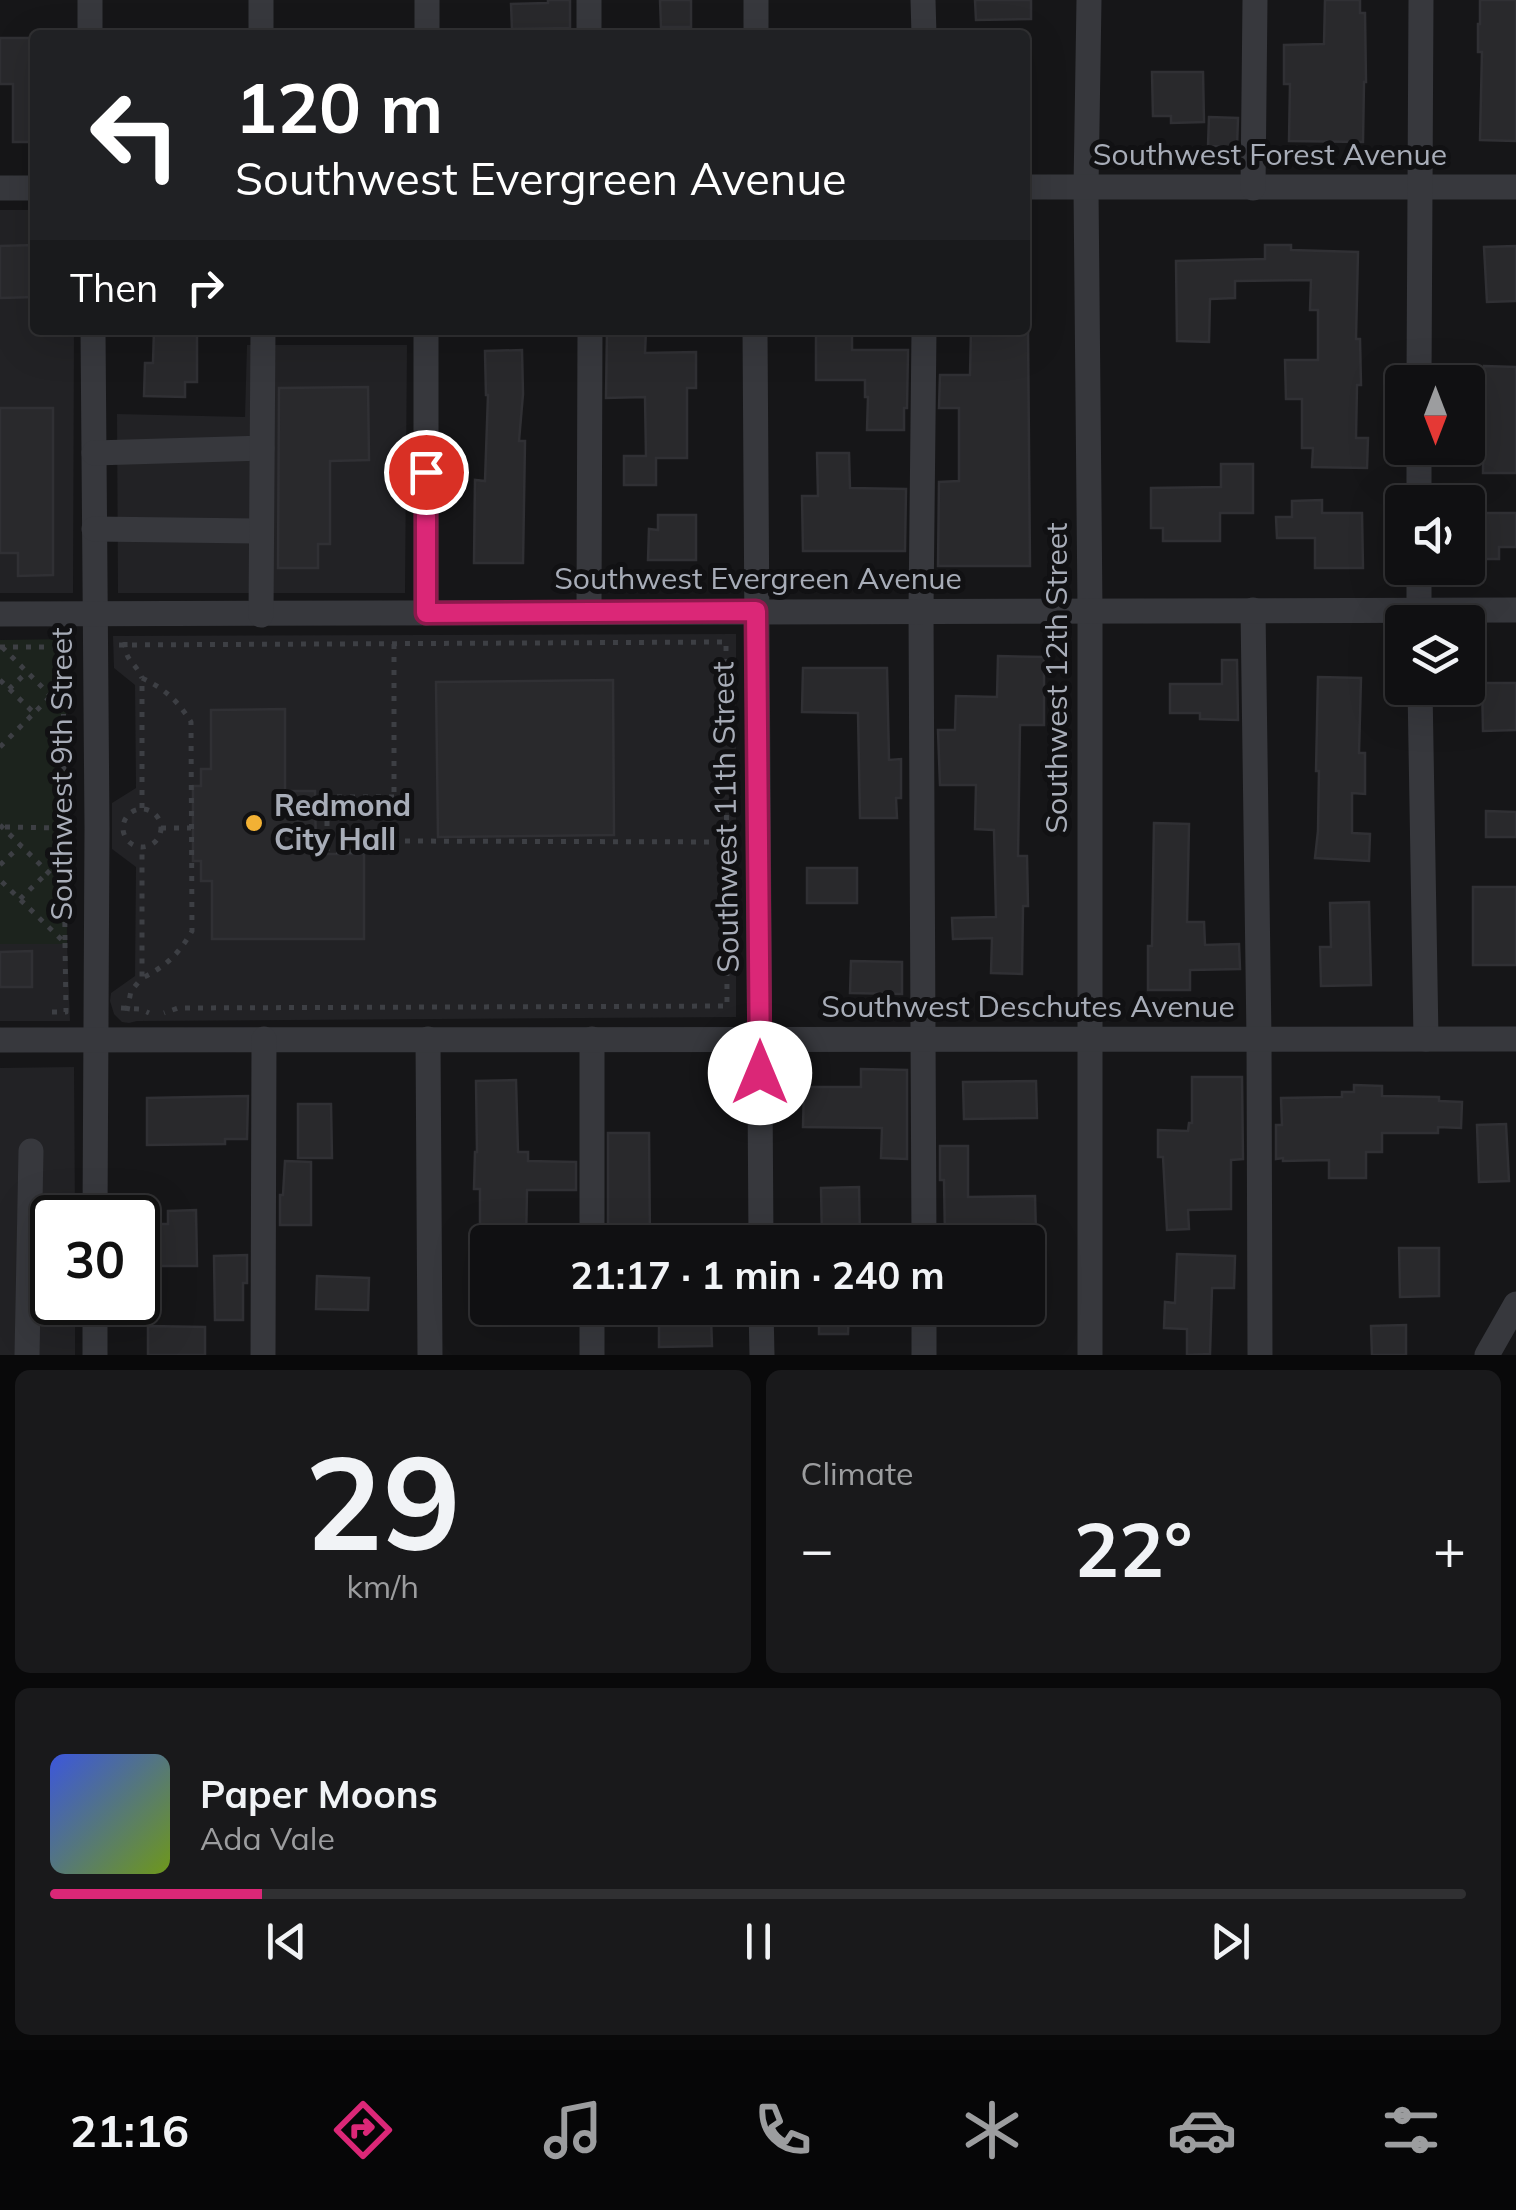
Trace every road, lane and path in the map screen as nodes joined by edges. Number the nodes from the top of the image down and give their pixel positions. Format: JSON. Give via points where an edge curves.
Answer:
{"nodes":[{"id":1,"x":90,"y":0,"type":"edge"},
{"id":2,"x":261,"y":0,"type":"edge"},
{"id":3,"x":427,"y":0,"type":"edge"},
{"id":4,"x":589,"y":0,"type":"edge"},
{"id":5,"x":756,"y":0,"type":"edge"},
{"id":6,"x":924,"y":0,"type":"edge"},
{"id":7,"x":1089,"y":0,"type":"edge"},
{"id":8,"x":1255,"y":0,"type":"edge"},
{"id":9,"x":1421,"y":0,"type":"edge"},
{"id":10,"x":90,"y":30,"type":"edge"},
{"id":11,"x":261,"y":30,"type":"edge"},
{"id":12,"x":426,"y":30,"type":"edge"},
{"id":13,"x":589,"y":30,"type":"edge"},
{"id":14,"x":756,"y":30,"type":"edge"},
{"id":15,"x":924,"y":30,"type":"edge"},
{"id":16,"x":1030,"y":187,"type":"edge"},
{"id":17,"x":1516,"y":187,"type":"edge"},
{"id":18,"x":0,"y":188,"type":"edge"},
{"id":19,"x":30,"y":188,"type":"edge"},
{"id":20,"x":1086,"y":188,"type":"junction"},
{"id":21,"x":1253,"y":188,"type":"junction"},
{"id":22,"x":1419,"y":188,"type":"junction"},
{"id":23,"x":93,"y":335,"type":"edge"},
{"id":24,"x":262,"y":335,"type":"edge"},
{"id":25,"x":426,"y":335,"type":"edge"},
{"id":26,"x":590,"y":335,"type":"edge"},
{"id":27,"x":755,"y":335,"type":"edge"},
{"id":28,"x":924,"y":335,"type":"edge"},
{"id":29,"x":1419,"y":365,"type":"edge"},
{"id":30,"x":262,"y":448,"type":"junction"},
{"id":31,"x":94,"y":453,"type":"junction"},
{"id":32,"x":94,"y":529,"type":"junction"},
{"id":33,"x":261,"y":531,"type":"junction"},
{"id":34,"x":921,"y":610,"type":"junction"},
{"id":35,"x":1090,"y":610,"type":"junction"},
{"id":36,"x":1253,"y":610,"type":"junction"},
{"id":37,"x":1516,"y":610,"type":"edge"},
{"id":38,"x":756,"y":611,"type":"junction"},
{"id":39,"x":589,"y":612,"type":"junction"},
{"id":40,"x":1485,"y":612,"type":"edge"},
{"id":41,"x":426,"y":613,"type":"junction"},
{"id":42,"x":0,"y":614,"type":"edge"},
{"id":43,"x":94,"y":614,"type":"junction"},
{"id":44,"x":261,"y":615,"type":"junction"},
{"id":45,"x":1385,"y":615,"type":"edge"},
{"id":46,"x":394,"y":644,"type":"junction"},
{"id":47,"x":1,"y":647,"type":"edge"},
{"id":48,"x":27,"y":672,"type":"junction"},
{"id":49,"x":142,"y":678,"type":"junction"},
{"id":50,"x":0,"y":680,"type":"edge"},
{"id":51,"x":10,"y":689,"type":"junction"},
{"id":52,"x":51,"y":696,"type":"junction"},
{"id":53,"x":1420,"y":705,"type":"edge"},
{"id":54,"x":64,"y":709,"type":"junction"},
{"id":55,"x":34,"y":713,"type":"junction"},
{"id":56,"x":0,"y":747,"type":"edge"},
{"id":57,"x":394,"y":797,"type":"junction"},
{"id":58,"x":142,"y":808,"type":"junction"},
{"id":59,"x":1,"y":827,"type":"edge"},
{"id":60,"x":64,"y":828,"type":"junction"},
{"id":61,"x":161,"y":828,"type":"junction"},
{"id":62,"x":191,"y":828,"type":"junction"},
{"id":63,"x":394,"y":841,"type":"junction"},
{"id":64,"x":726,"y":842,"type":"junction"},
{"id":65,"x":20,"y":846,"type":"junction"},
{"id":66,"x":142,"y":847,"type":"junction"},
{"id":67,"x":0,"y":866,"type":"edge"},
{"id":68,"x":48,"y":872,"type":"junction"},
{"id":69,"x":0,"y":880,"type":"edge"},
{"id":70,"x":64,"y":888,"type":"junction"},
{"id":71,"x":20,"y":900,"type":"junction"},
{"id":72,"x":65,"y":944,"type":"junction"},
{"id":73,"x":142,"y":978,"type":"junction"},
{"id":74,"x":118,"y":1008,"type":"dead end"},
{"id":75,"x":127,"y":1008,"type":"junction"},
{"id":76,"x":50,"y":1012,"type":"dead end"},
{"id":77,"x":127,"y":1018,"type":"dead end"},
{"id":78,"x":264,"y":1039,"type":"junction"},
{"id":79,"x":428,"y":1039,"type":"junction"},
{"id":80,"x":592,"y":1039,"type":"junction"},
{"id":81,"x":760,"y":1039,"type":"junction"},
{"id":82,"x":924,"y":1039,"type":"junction"},
{"id":83,"x":1091,"y":1039,"type":"junction"},
{"id":84,"x":1259,"y":1039,"type":"junction"},
{"id":85,"x":1426,"y":1039,"type":"junction"},
{"id":86,"x":1516,"y":1039,"type":"edge"},
{"id":87,"x":0,"y":1040,"type":"edge"},
{"id":88,"x":94,"y":1040,"type":"junction"},
{"id":89,"x":31,"y":1151,"type":"dead end"},
{"id":90,"x":95,"y":1195,"type":"edge"},
{"id":91,"x":592,"y":1225,"type":"edge"},
{"id":92,"x":761,"y":1225,"type":"edge"},
{"id":93,"x":924,"y":1225,"type":"edge"},
{"id":94,"x":1516,"y":1304,"type":"edge"},
{"id":95,"x":95,"y":1325,"type":"edge"},
{"id":96,"x":592,"y":1325,"type":"edge"},
{"id":97,"x":762,"y":1325,"type":"edge"},
{"id":98,"x":924,"y":1325,"type":"edge"},
{"id":99,"x":27,"y":1355,"type":"edge"},
{"id":100,"x":96,"y":1355,"type":"edge"},
{"id":101,"x":263,"y":1355,"type":"edge"},
{"id":102,"x":430,"y":1355,"type":"edge"},
{"id":103,"x":592,"y":1355,"type":"edge"},
{"id":104,"x":762,"y":1355,"type":"edge"},
{"id":105,"x":924,"y":1355,"type":"edge"},
{"id":106,"x":1090,"y":1355,"type":"edge"},
{"id":107,"x":1260,"y":1355,"type":"edge"},
{"id":108,"x":1487,"y":1355,"type":"edge"}],
"edges":[{"from":1,"to":10,"type":"street"},
{"from":2,"to":11,"type":"street"},
{"from":3,"to":12,"type":"street"},
{"from":4,"to":13,"type":"street"},
{"from":5,"to":14,"type":"street"},
{"from":6,"to":15,"type":"street"},
{"from":7,"to":20,"type":"street","name":"Southwest 12th Street"},
{"from":8,"to":21,"type":"street"},
{"from":9,"to":22,"type":"street"},
{"from":16,"to":20,"type":"street","name":"Southwest Forest Avenue"},
{"from":17,"to":22,"type":"street","name":"Southwest Forest Avenue"},
{"from":18,"to":19,"type":"street"},
{"from":20,"to":21,"type":"street","name":"Southwest Forest Avenue"},
{"from":20,"to":35,"type":"street","name":"Southwest 12th Street"},
{"from":21,"to":22,"type":"street","name":"Southwest Forest Avenue"},
{"from":22,"to":29,"type":"street"},
{"from":23,"to":31,"type":"street","name":"Southwest 9th Street"},
{"from":24,"to":30,"type":"street"},
{"from":25,"to":41,"type":"street"},
{"from":26,"to":39,"type":"street"},
{"from":27,"to":38,"type":"street","name":"Southwest 11th Street"},
{"from":28,"to":34,"type":"street"},
{"from":30,"to":31,"type":"street"},
{"from":30,"to":33,"type":"street"},
{"from":31,"to":32,"type":"street","name":"Southwest 9th Street"},
{"from":32,"to":33,"type":"street"},
{"from":32,"to":43,"type":"street","name":"Southwest 9th Street"},
{"from":33,"to":44,"type":"street"},
{"from":34,"to":35,"type":"street","name":"Southwest Evergreen Avenue"},
{"from":34,"to":38,"type":"street","name":"Southwest Evergreen Avenue"},
{"from":34,"to":82,"type":"street"},
{"from":35,"to":36,"type":"street","name":"Southwest Evergreen Avenue"},
{"from":35,"to":83,"type":"street","name":"Southwest 12th Street"},
{"from":36,"to":45,"type":"street","name":"Southwest Evergreen Avenue"},
{"from":36,"to":84,"type":"street"},
{"from":37,"to":40,"type":"street","name":"Southwest Evergreen Avenue"},
{"from":38,"to":39,"type":"street","name":"Southwest Evergreen Avenue"},
{"from":38,"to":81,"type":"street","name":"Southwest 11th Street"},
{"from":39,"to":41,"type":"street","name":"Southwest Evergreen Avenue"},
{"from":41,"to":44,"type":"street","name":"Southwest Evergreen Avenue"},
{"from":42,"to":43,"type":"street","name":"Southwest Evergreen Avenue"},
{"from":43,"to":44,"type":"street","name":"Southwest Evergreen Avenue"},
{"from":43,"to":88,"type":"street","name":"Southwest 9th Street"},
{"from":46,"to":49,"type":"path","via":[[126,642],[125,653]]},
{"from":46,"to":57,"type":"path"},
{"from":46,"to":64,"type":"path","via":[[726,642]]},
{"from":47,"to":48,"type":"path"},
{"from":47,"to":54,"type":"path","via":[[67,647]]},
{"from":48,"to":51,"type":"path"},
{"from":48,"to":52,"type":"path"},
{"from":49,"to":58,"type":"path"},
{"from":49,"to":62,"type":"path","via":[[173,697],[190,722]]},
{"from":50,"to":51,"type":"path"},
{"from":51,"to":55,"type":"path"},
{"from":52,"to":54,"type":"path"},
{"from":52,"to":55,"type":"path"},
{"from":53,"to":85,"type":"street"},
{"from":54,"to":60,"type":"path"},
{"from":55,"to":56,"type":"path"},
{"from":57,"to":63,"type":"path"},
{"from":57,"to":63,"type":"path","via":[[327,798],[327,852],[394,852]]},
{"from":58,"to":61,"type":"path","via":[[158,816]]},
{"from":58,"to":66,"type":"path","via":[[126,816],[122,828],[130,843]]},
{"from":59,"to":60,"type":"path"},
{"from":59,"to":65,"type":"path"},
{"from":60,"to":70,"type":"path"},
{"from":61,"to":62,"type":"path"},
{"from":61,"to":66,"type":"path","via":[[158,839]]},
{"from":62,"to":73,"type":"path","via":[[192,931],[167,964]]},
{"from":63,"to":64,"type":"path"},
{"from":64,"to":75,"type":"path","via":[[727,1006],[178,1008],[160,1015]]},
{"from":65,"to":67,"type":"path"},
{"from":65,"to":68,"type":"path"},
{"from":66,"to":73,"type":"path"},
{"from":68,"to":70,"type":"path"},
{"from":68,"to":71,"type":"path"},
{"from":69,"to":71,"type":"path"},
{"from":70,"to":72,"type":"path"},
{"from":71,"to":72,"type":"path"},
{"from":72,"to":76,"type":"path","via":[[66,1012]]},
{"from":73,"to":75,"type":"path"},
{"from":74,"to":75,"type":"path"},
{"from":75,"to":77,"type":"path"},
{"from":78,"to":79,"type":"street","name":"Southwest Deschutes Avenue"},
{"from":78,"to":88,"type":"street","name":"Southwest Deschutes Avenue"},
{"from":78,"to":101,"type":"street"},
{"from":79,"to":80,"type":"street","name":"Southwest Deschutes Avenue"},
{"from":79,"to":102,"type":"street"},
{"from":80,"to":81,"type":"street","name":"Southwest Deschutes Avenue"},
{"from":80,"to":91,"type":"street"},
{"from":81,"to":82,"type":"street","name":"Southwest Deschutes Avenue"},
{"from":81,"to":92,"type":"street","name":"Southwest 11th Street"},
{"from":82,"to":83,"type":"street","name":"Southwest Deschutes Avenue"},
{"from":82,"to":93,"type":"street"},
{"from":83,"to":84,"type":"street","name":"Southwest Deschutes Avenue"},
{"from":83,"to":106,"type":"street","name":"Southwest 12th Street"},
{"from":84,"to":85,"type":"street","name":"Southwest Deschutes Avenue"},
{"from":84,"to":107,"type":"street"},
{"from":85,"to":86,"type":"street","name":"Southwest Deschutes Avenue"},
{"from":87,"to":88,"type":"street","name":"Southwest Deschutes Avenue"},
{"from":88,"to":90,"type":"street","name":"Southwest 9th Street"},
{"from":89,"to":99,"type":"street"},
{"from":94,"to":108,"type":"street"},
{"from":95,"to":100,"type":"street"},
{"from":96,"to":103,"type":"street"},
{"from":97,"to":104,"type":"street"},
{"from":98,"to":105,"type":"street"}]}
